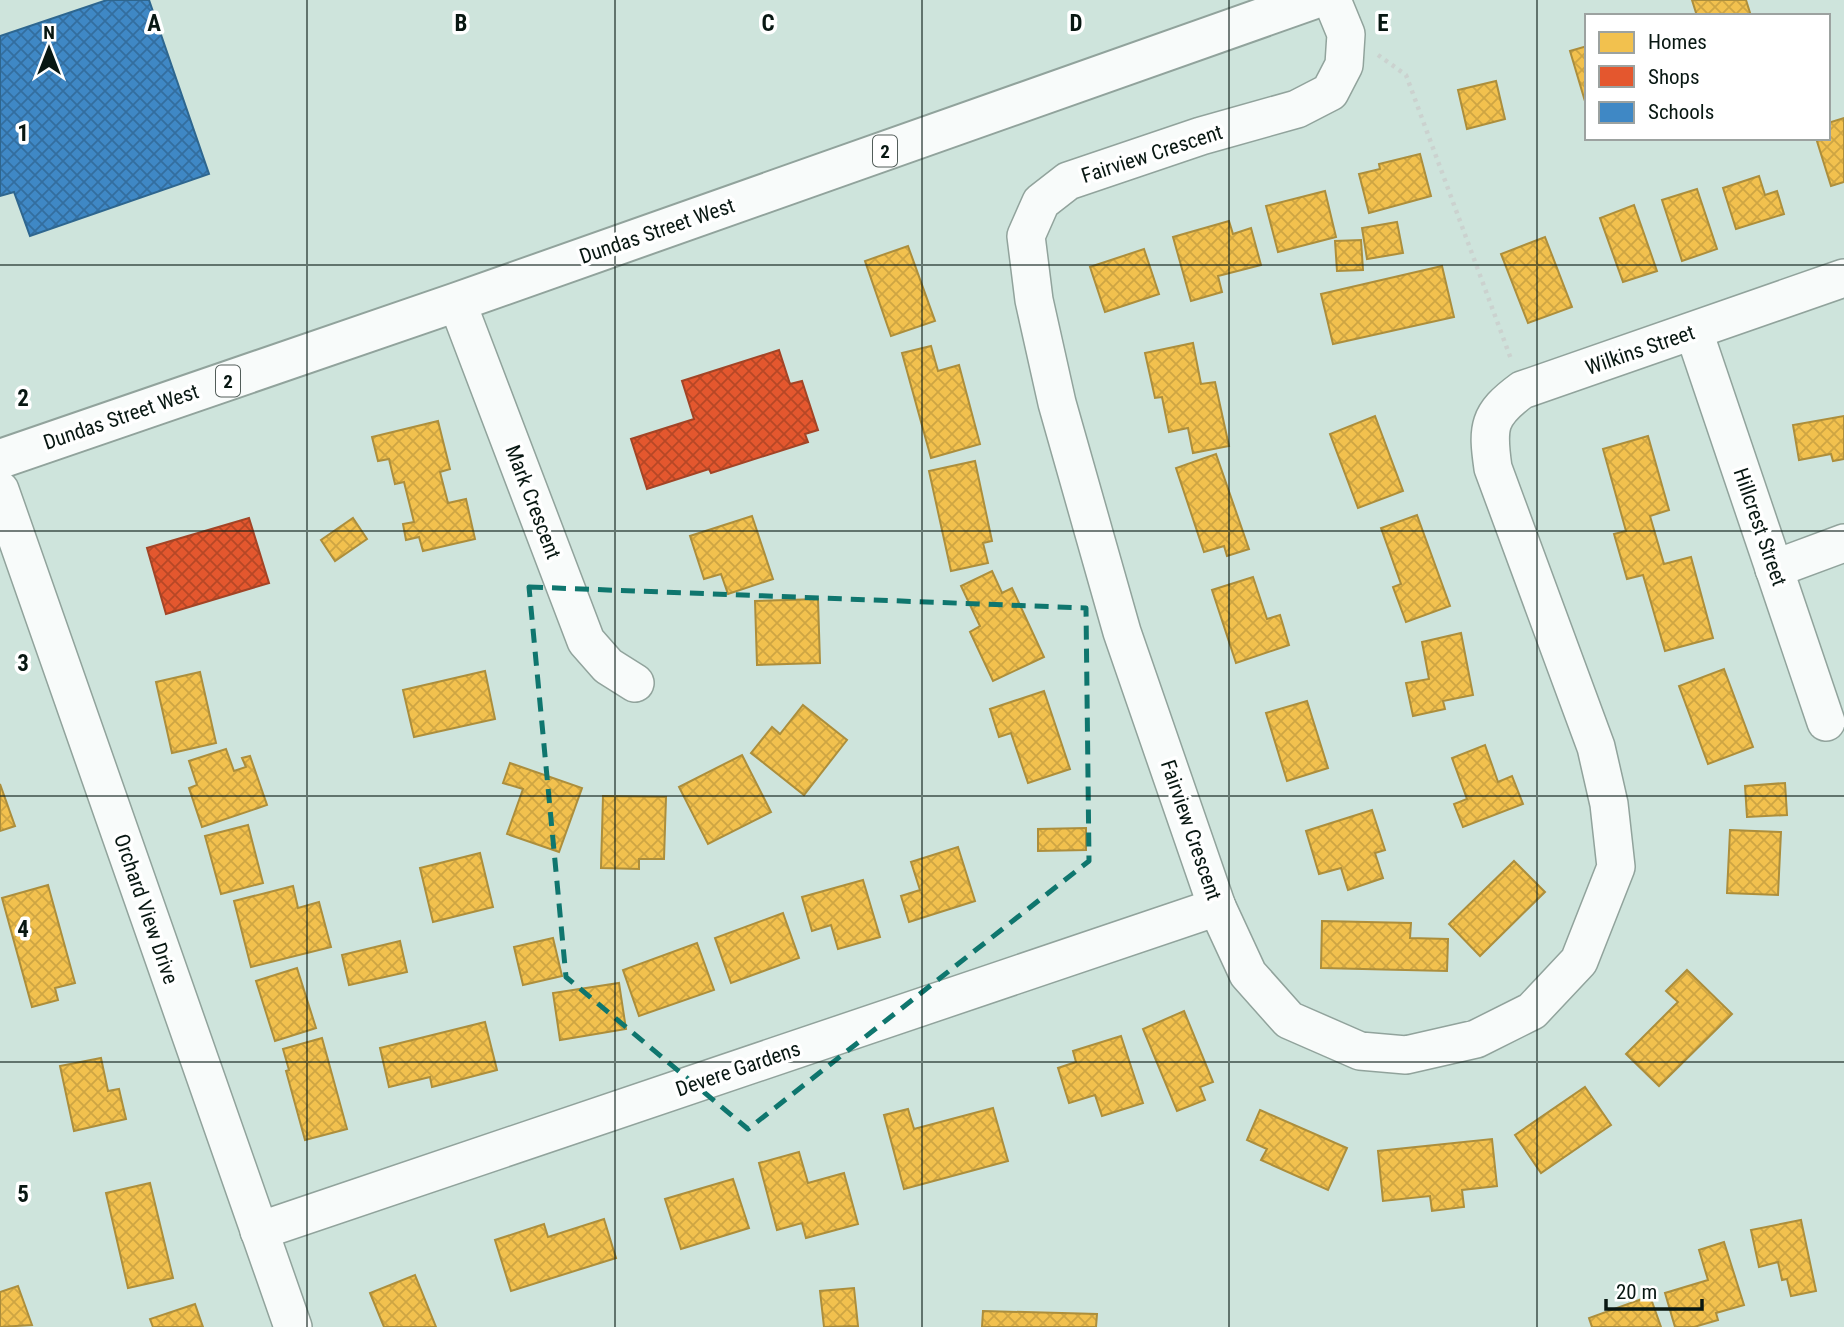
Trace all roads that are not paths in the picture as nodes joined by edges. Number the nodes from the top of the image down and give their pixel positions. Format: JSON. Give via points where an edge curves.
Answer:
{"nodes":[{"id":1,"x":1312,"y":0,"type":"edge"},
{"id":2,"x":1332,"y":0,"type":"edge"},
{"id":3,"x":1844,"y":278,"type":"edge"},
{"id":4,"x":457,"y":302,"type":"junction"},
{"id":5,"x":1694,"y":331,"type":"junction"},
{"id":6,"x":0,"y":459,"type":"edge"},
{"id":7,"x":1493,"y":468,"type":"joint"},
{"id":8,"x":0,"y":491,"type":"edge"},
{"id":9,"x":1844,"y":543,"type":"edge"},
{"id":10,"x":1774,"y":569,"type":"junction"},
{"id":11,"x":635,"y":683,"type":"dead end"},
{"id":12,"x":1826,"y":722,"type":"dead end"},
{"id":13,"x":1217,"y":907,"type":"junction"},
{"id":14,"x":259,"y":1231,"type":"junction"},
{"id":15,"x":293,"y":1327,"type":"edge"}],
"edges":[{"from":1,"to":4,"type":"main road","name":"Dundas Street West","number":"2"},
{"from":2,"to":13,"type":"street","name":"Fairview Crescent","via":[[1346,34],[1344,65],[1329,92],[1297,109],[1068,181],[1041,202],[1026,236],[1034,300],[1057,403],[1115,607]]},
{"from":3,"to":5,"type":"street","name":"Wilkins Street"},
{"from":4,"to":6,"type":"main road","name":"Dundas Street West","number":"2"},
{"from":4,"to":11,"type":"street","name":"Mark Crescent","via":[[586,641],[608,666]]},
{"from":5,"to":7,"type":"street","name":"Wilkins Street","via":[[1522,390],[1494,414],[1489,437]]},
{"from":5,"to":10,"type":"street","name":"Hillcrest Street"},
{"from":7,"to":13,"type":"street","name":"Fairview Crescent","via":[[1596,747],[1609,804],[1616,867],[1579,961],[1532,1011],[1476,1039],[1406,1055],[1360,1051],[1289,1020],[1248,974]]},
{"from":8,"to":14,"type":"street","name":"Orchard View Drive"},
{"from":9,"to":10,"type":"street"},
{"from":10,"to":12,"type":"street","name":"Hillcrest Street"},
{"from":13,"to":14,"type":"street","name":"Devere Gardens"},
{"from":14,"to":15,"type":"street","name":"Orchard View Drive"}]}
